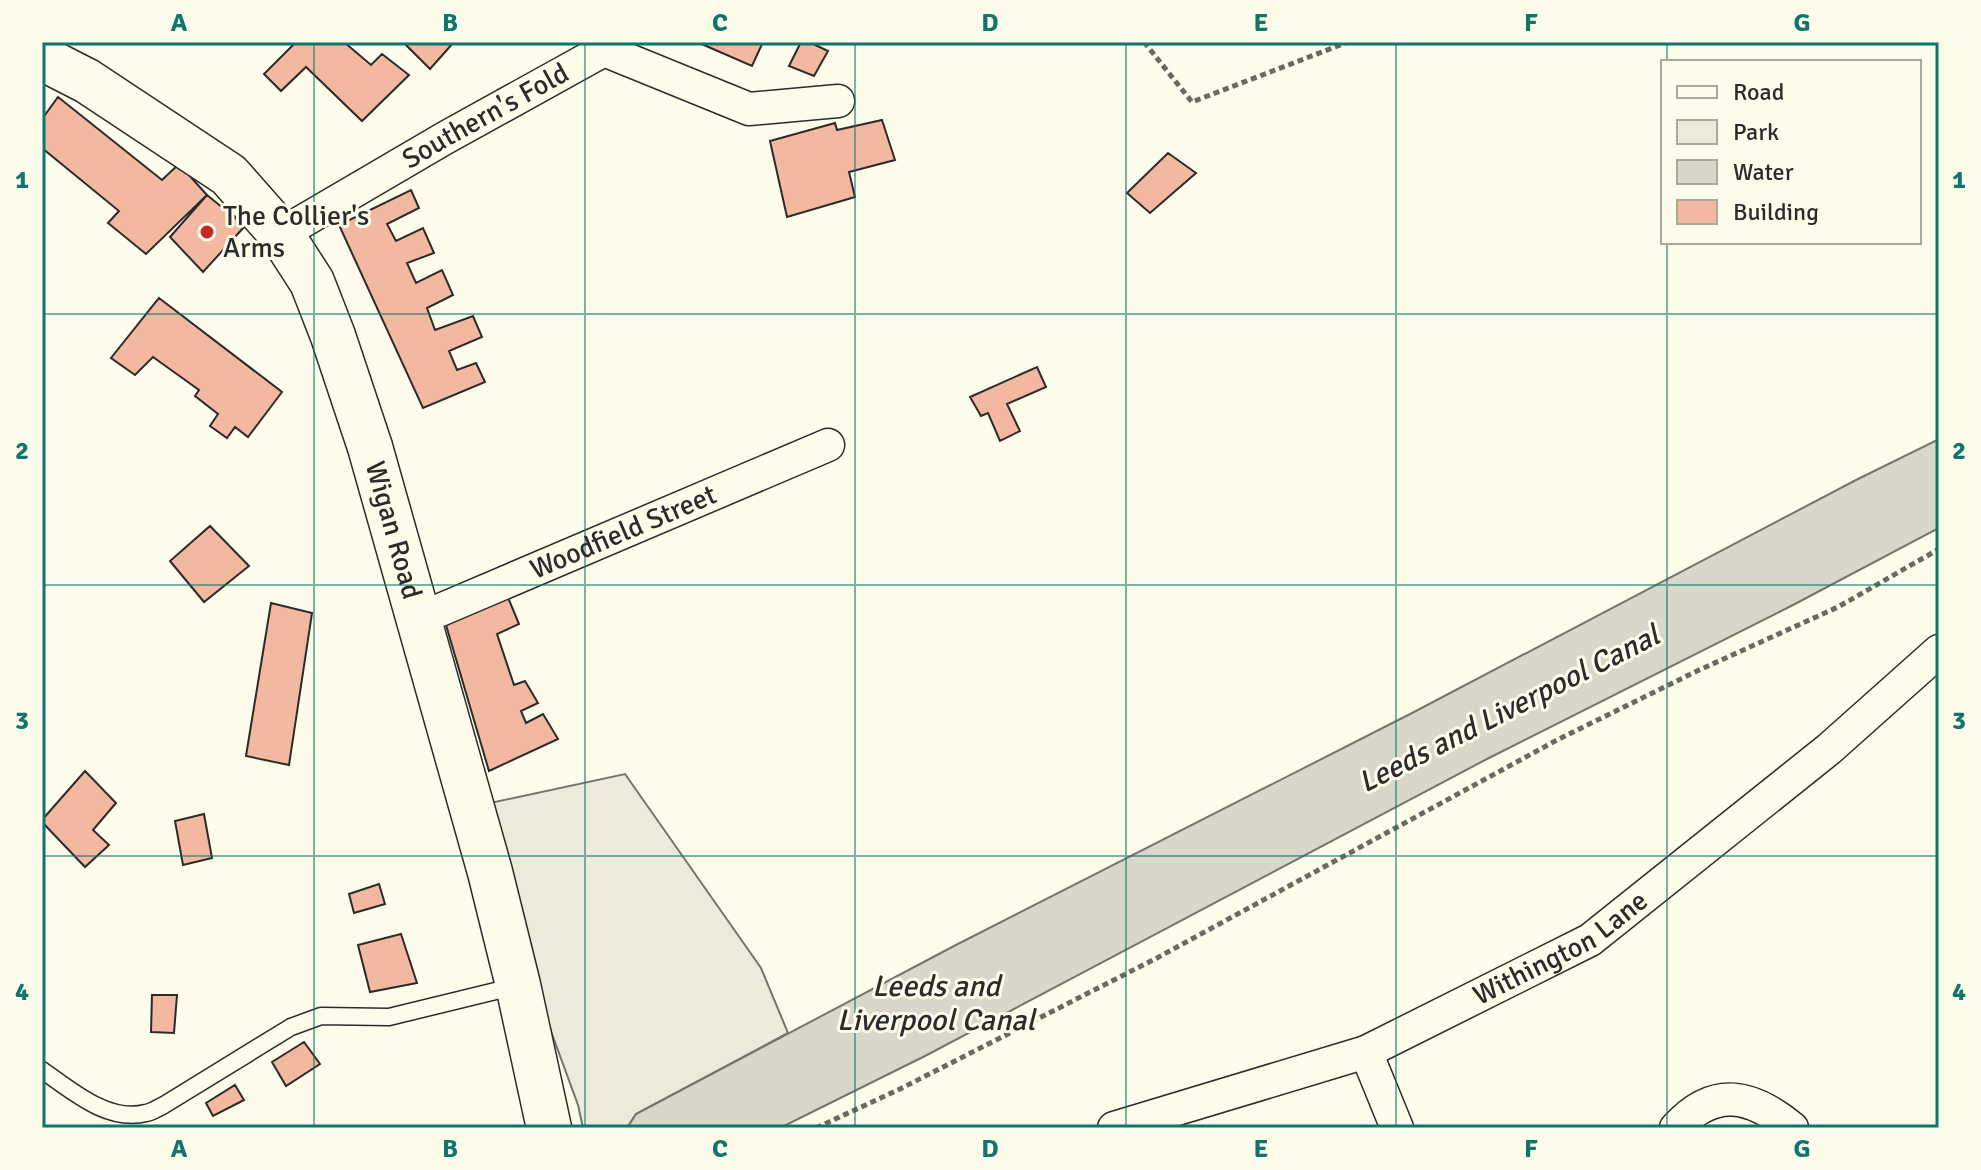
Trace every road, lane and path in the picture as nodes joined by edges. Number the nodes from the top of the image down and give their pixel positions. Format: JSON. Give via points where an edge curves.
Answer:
{"nodes":[{"id":1,"x":1144,"y":42,"type":"edge"},
{"id":2,"x":1348,"y":42,"type":"edge"},
{"id":3,"x":42,"y":58,"type":"edge"},
{"id":4,"x":838,"y":101,"type":"dead end"},
{"id":5,"x":281,"y":234,"type":"junction"},
{"id":6,"x":828,"y":445,"type":"dead end"},
{"id":7,"x":1939,"y":549,"type":"edge"},
{"id":8,"x":419,"y":619,"type":"junction"},
{"id":9,"x":1939,"y":651,"type":"edge"},
{"id":10,"x":518,"y":985,"type":"junction"},
{"id":11,"x":1366,"y":1052,"type":"junction"},
{"id":12,"x":42,"y":1070,"type":"edge"},
{"id":13,"x":548,"y":1123,"type":"edge"},
{"id":14,"x":816,"y":1128,"type":"edge"},
{"id":15,"x":1114,"y":1128,"type":"edge"},
{"id":16,"x":1397,"y":1128,"type":"edge"},
{"id":17,"x":1676,"y":1128,"type":"edge"},
{"id":18,"x":1792,"y":1128,"type":"edge"}],
"edges":[{"from":1,"to":2,"type":"path","via":[[1192,102]]},
{"from":3,"to":5,"type":"main road","name":"Wigan Road","via":[[87,81],[229,175]]},
{"from":4,"to":5,"type":"street","name":"Southern's Fold","via":[[749,109],[604,50]]},
{"from":5,"to":8,"type":"main road","name":"Wigan Road","via":[[312,282],[333,336]]},
{"from":6,"to":8,"type":"street","name":"Woodfield Street"},
{"from":7,"to":14,"type":"path","via":[[1838,607],[1557,740],[1155,959]]},
{"from":8,"to":10,"type":"main road","name":"Wigan Road"},
{"from":9,"to":11,"type":"street","name":"Withington Lane","via":[[1829,749],[1590,940]]},
{"from":10,"to":12,"type":"lane","via":[[389,1017],[321,1016],[291,1027],[145,1114],[103,1110]]},
{"from":10,"to":13,"type":"main road","name":"Wigan Road"},
{"from":11,"to":15,"type":"street","name":"Withington Lane"},
{"from":11,"to":16,"type":"street"},
{"from":17,"to":18,"type":"street","via":[[1709,1102],[1730,1100],[1754,1104]]}]}
